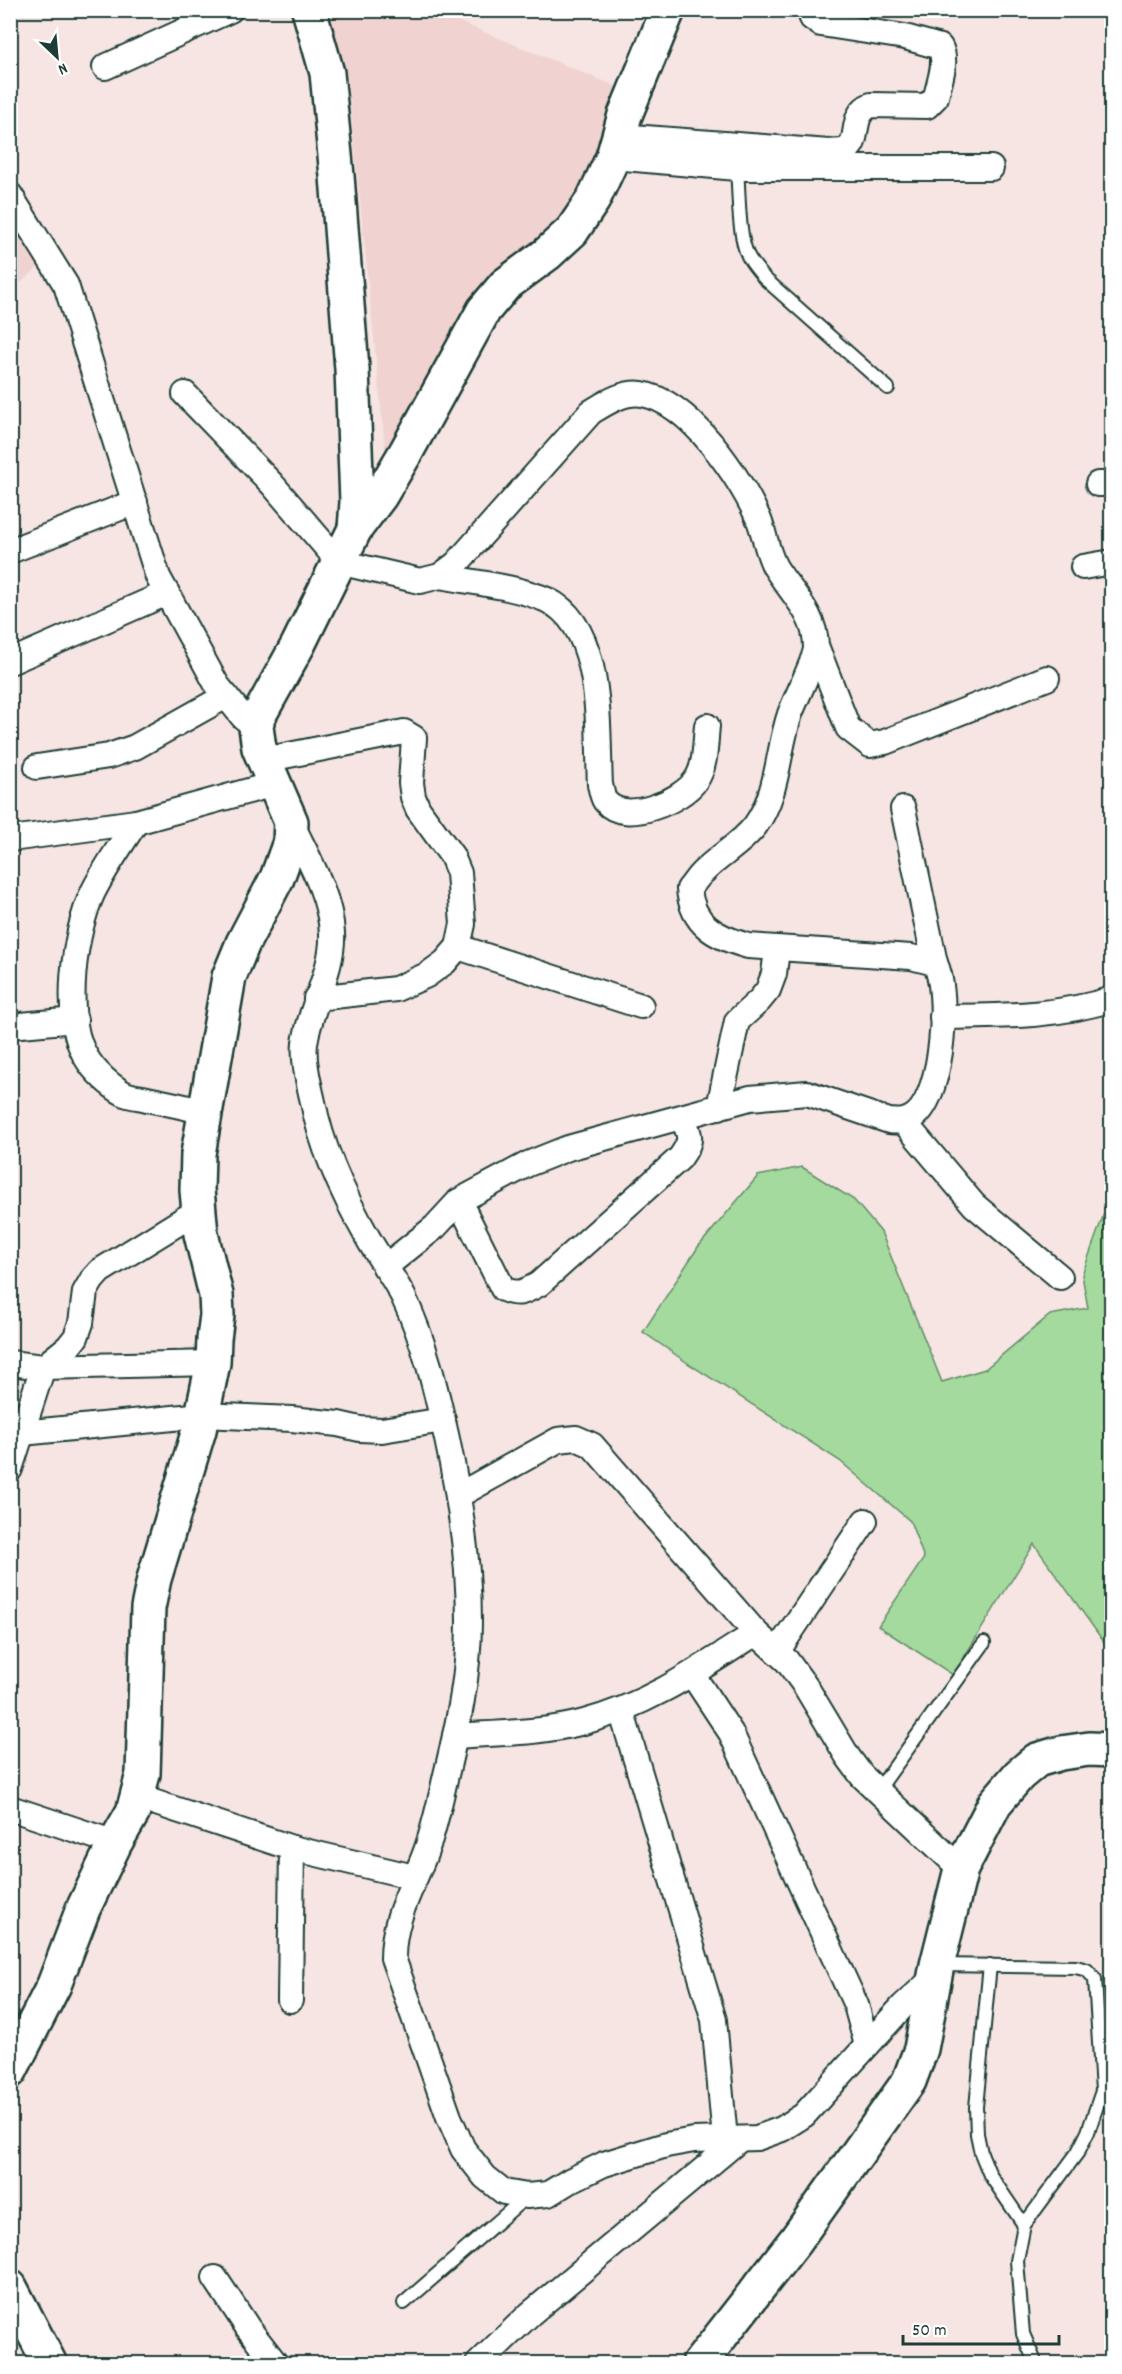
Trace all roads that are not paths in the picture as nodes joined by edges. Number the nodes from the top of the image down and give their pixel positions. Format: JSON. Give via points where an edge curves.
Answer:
{"nodes":[{"id":1,"x":230,"y":10,"type":"edge"},
{"id":2,"x":309,"y":10,"type":"edge"},
{"id":3,"x":668,"y":10,"type":"edge"},
{"id":4,"x":810,"y":10,"type":"edge"},
{"id":5,"x":105,"y":68,"type":"dead end"},
{"id":6,"x":616,"y":147,"type":"junction"},
{"id":7,"x":737,"y":168,"type":"junction"},
{"id":8,"x":991,"y":168,"type":"dead end"},
{"id":9,"x":10,"y":195,"type":"edge"},
{"id":10,"x":888,"y":388,"type":"dead end"},
{"id":11,"x":184,"y":394,"type":"dead end"},
{"id":12,"x":135,"y":502,"type":"junction"},
{"id":13,"x":355,"y":529,"type":"junction"},
{"id":14,"x":10,"y":551,"type":"edge"},
{"id":15,"x":339,"y":562,"type":"junction"},
{"id":16,"x":1112,"y":562,"type":"edge"},
{"id":17,"x":1083,"y":567,"type":"dead end"},
{"id":18,"x":440,"y":576,"type":"junction"},
{"id":19,"x":166,"y":593,"type":"junction"},
{"id":20,"x":817,"y":648,"type":"junction"},
{"id":21,"x":10,"y":662,"type":"edge"},
{"id":22,"x":1047,"y":678,"type":"dead end"},
{"id":23,"x":226,"y":696,"type":"junction"},
{"id":24,"x":707,"y":726,"type":"dead end"},
{"id":25,"x":255,"y":727,"type":"junction"},
{"id":26,"x":37,"y":767,"type":"dead end"},
{"id":27,"x":269,"y":772,"type":"junction"},
{"id":28,"x":903,"y":809,"type":"dead end"},
{"id":29,"x":136,"y":822,"type":"junction"},
{"id":30,"x":291,"y":822,"type":"junction"},
{"id":31,"x":11,"y":839,"type":"edge"},
{"id":32,"x":458,"y":947,"type":"junction"},
{"id":33,"x":777,"y":949,"type":"junction"},
{"id":34,"x":935,"y":963,"type":"junction"},
{"id":35,"x":316,"y":998,"type":"junction"},
{"id":36,"x":1112,"y":999,"type":"edge"},
{"id":37,"x":641,"y":1006,"type":"dead end"},
{"id":38,"x":942,"y":1017,"type":"junction"},
{"id":39,"x":75,"y":1020,"type":"junction"},
{"id":40,"x":10,"y":1026,"type":"edge"},
{"id":41,"x":718,"y":1107,"type":"junction"},
{"id":42,"x":205,"y":1112,"type":"junction"},
{"id":43,"x":682,"y":1118,"type":"junction"},
{"id":44,"x":904,"y":1122,"type":"junction"},
{"id":45,"x":459,"y":1201,"type":"junction"},
{"id":46,"x":199,"y":1210,"type":"junction"},
{"id":47,"x":385,"y":1267,"type":"junction"},
{"id":48,"x":1060,"y":1277,"type":"dead end"},
{"id":49,"x":10,"y":1363,"type":"edge"},
{"id":50,"x":213,"y":1363,"type":"junction"},
{"id":51,"x":43,"y":1367,"type":"junction"},
{"id":52,"x":203,"y":1415,"type":"junction"},
{"id":53,"x":443,"y":1420,"type":"junction"},
{"id":54,"x":22,"y":1433,"type":"junction"},
{"id":55,"x":10,"y":1469,"type":"edge"},
{"id":56,"x":459,"y":1495,"type":"junction"},
{"id":57,"x":865,"y":1521,"type":"dead end"},
{"id":58,"x":756,"y":1633,"type":"junction"},
{"id":59,"x":984,"y":1643,"type":"dead end"},
{"id":60,"x":777,"y":1652,"type":"junction"},
{"id":61,"x":692,"y":1674,"type":"junction"},
{"id":62,"x":621,"y":1710,"type":"junction"},
{"id":63,"x":455,"y":1736,"type":"junction"},
{"id":64,"x":1112,"y":1750,"type":"edge"},
{"id":65,"x":878,"y":1790,"type":"junction"},
{"id":66,"x":138,"y":1797,"type":"junction"},
{"id":67,"x":12,"y":1806,"type":"edge"},
{"id":68,"x":115,"y":1842,"type":"junction"},
{"id":69,"x":292,"y":1848,"type":"junction"},
{"id":70,"x":961,"y":1869,"type":"junction"},
{"id":71,"x":414,"y":1877,"type":"junction"},
{"id":72,"x":990,"y":1965,"type":"junction"},
{"id":73,"x":936,"y":1971,"type":"junction"},
{"id":74,"x":290,"y":2000,"type":"dead end"},
{"id":75,"x":867,"y":2045,"type":"junction"},
{"id":76,"x":10,"y":2071,"type":"edge"},
{"id":77,"x":1107,"y":2092,"type":"edge"},
{"id":78,"x":733,"y":2139,"type":"junction"},
{"id":79,"x":527,"y":2196,"type":"junction"},
{"id":80,"x":1024,"y":2225,"type":"junction"},
{"id":81,"x":215,"y":2278,"type":"dead end"},
{"id":82,"x":10,"y":2287,"type":"edge"},
{"id":83,"x":404,"y":2303,"type":"dead end"},
{"id":84,"x":50,"y":2364,"type":"edge"},
{"id":85,"x":276,"y":2364,"type":"edge"},
{"id":86,"x":478,"y":2364,"type":"edge"},
{"id":87,"x":699,"y":2364,"type":"edge"},
{"id":88,"x":1036,"y":2364,"type":"edge"}],
"edges":[{"from":1,"to":5,"type":"street"},
{"from":2,"to":13,"type":"street","via":[[327,73],[337,176],[353,379]]},
{"from":3,"to":6,"type":"street"},
{"from":4,"to":6,"type":"street","via":[[812,18],[821,24],[905,37],[940,47],[944,61],[933,102],[927,106],[863,108],[851,145],[845,150]]},
{"from":6,"to":7,"type":"street"},
{"from":6,"to":13,"type":"street","via":[[594,200],[572,231],[505,285],[484,310],[401,461]]},
{"from":7,"to":8,"type":"street"},
{"from":7,"to":10,"type":"lane","via":[[747,254],[764,278]]},
{"from":9,"to":12,"type":"street","via":[[66,285]]},
{"from":11,"to":15,"type":"street","via":[[272,484]]},
{"from":12,"to":14,"type":"street"},
{"from":12,"to":19,"type":"street"},
{"from":13,"to":15,"type":"street"},
{"from":15,"to":18,"type":"street","via":[[420,581]]},
{"from":15,"to":25,"type":"street"},
{"from":16,"to":17,"type":"street"},
{"from":18,"to":20,"type":"street","via":[[456,564],[591,412],[617,397],[641,393],[672,406],[718,452],[759,520],[775,566],[812,624]]},
{"from":18,"to":24,"type":"street","via":[[531,594],[563,610],[578,628],[594,674],[600,785],[610,807],[651,809],[687,791],[698,778],[704,759]]},
{"from":19,"to":21,"type":"street"},
{"from":19,"to":23,"type":"street"},
{"from":20,"to":22,"type":"street","via":[[848,729],[870,745]]},
{"from":20,"to":33,"type":"street","via":[[789,716],[767,807],[754,827],[689,889],[691,904],[704,926],[724,939]]},
{"from":23,"to":25,"type":"street"},
{"from":23,"to":26,"type":"street","via":[[135,747],[109,756]]},
{"from":25,"to":27,"type":"street"},
{"from":27,"to":29,"type":"street"},
{"from":27,"to":30,"type":"street"},
{"from":27,"to":32,"type":"street","via":[[379,736],[404,732],[414,738],[413,797],[459,873],[463,924]]},
{"from":28,"to":34,"type":"street"},
{"from":29,"to":31,"type":"street"},
{"from":29,"to":39,"type":"street","via":[[92,893],[85,914],[74,976]]},
{"from":30,"to":35,"type":"street","via":[[329,912],[329,960]]},
{"from":30,"to":42,"type":"street","via":[[290,842],[277,878],[229,977]]},
{"from":32,"to":35,"type":"street","via":[[427,975],[396,988]]},
{"from":32,"to":37,"type":"street"},
{"from":33,"to":34,"type":"street","via":[[911,957]]},
{"from":33,"to":41,"type":"street","via":[[768,990],[736,1021]]},
{"from":34,"to":38,"type":"street","via":[[943,987]]},
{"from":35,"to":47,"type":"street","via":[[305,1046],[317,1124],[337,1176]]},
{"from":36,"to":38,"type":"street","via":[[1056,1013]]},
{"from":38,"to":44,"type":"street","via":[[935,1078],[916,1115]]},
{"from":39,"to":40,"type":"street"},
{"from":39,"to":42,"type":"street","via":[[85,1056],[103,1078],[126,1094]]},
{"from":41,"to":43,"type":"street"},
{"from":41,"to":44,"type":"street","via":[[750,1098],[807,1094],[889,1121]]},
{"from":42,"to":46,"type":"street","via":[[198,1154]]},
{"from":43,"to":45,"type":"street","via":[[568,1148],[528,1164]]},
{"from":43,"to":45,"type":"street","via":[[690,1134],[688,1147],[680,1158],[539,1284],[526,1291],[514,1294],[503,1289]]},
{"from":44,"to":48,"type":"street","via":[[974,1205]]},
{"from":45,"to":47,"type":"street","via":[[435,1227]]},
{"from":46,"to":50,"type":"street","via":[[216,1295]]},
{"from":46,"to":51,"type":"street","via":[[100,1271],[86,1292],[76,1337]]},
{"from":47,"to":53,"type":"street","via":[[402,1295],[425,1351]]},
{"from":49,"to":51,"type":"street"},
{"from":50,"to":51,"type":"street"},
{"from":50,"to":52,"type":"street"},
{"from":51,"to":54,"type":"street"},
{"from":52,"to":53,"type":"street","via":[[301,1420],[360,1430]]},
{"from":52,"to":54,"type":"street"},
{"from":52,"to":66,"type":"street","via":[[147,1608],[143,1774]]},
{"from":53,"to":56,"type":"street"},
{"from":54,"to":55,"type":"street"},
{"from":56,"to":58,"type":"street","via":[[558,1440],[576,1438],[592,1445]]},
{"from":56,"to":63,"type":"street","via":[[469,1620],[468,1668]]},
{"from":57,"to":60,"type":"street"},
{"from":58,"to":60,"type":"street"},
{"from":58,"to":61,"type":"street"},
{"from":59,"to":65,"type":"lane"},
{"from":60,"to":65,"type":"street","via":[[806,1687],[848,1758]]},
{"from":61,"to":62,"type":"street"},
{"from":61,"to":75,"type":"street","via":[[731,1733],[856,2005]]},
{"from":62,"to":63,"type":"street","via":[[583,1723]]},
{"from":62,"to":78,"type":"street","via":[[714,2020]]},
{"from":63,"to":71,"type":"street","via":[[433,1828]]},
{"from":64,"to":70,"type":"street","via":[[1080,1750],[1037,1760],[995,1803]]},
{"from":65,"to":70,"type":"street"},
{"from":66,"to":68,"type":"street"},
{"from":66,"to":69,"type":"street"},
{"from":67,"to":68,"type":"street"},
{"from":68,"to":76,"type":"street","via":[[54,1984]]},
{"from":69,"to":71,"type":"street"},
{"from":69,"to":74,"type":"street"},
{"from":70,"to":73,"type":"street"},
{"from":71,"to":79,"type":"street","via":[[397,1919],[393,1958],[449,2117],[464,2149],[485,2177],[504,2192]]},
{"from":72,"to":73,"type":"lane"},
{"from":72,"to":77,"type":"lane","via":[[1076,1966],[1087,1970],[1095,1979]]},
{"from":72,"to":80,"type":"lane","via":[[976,2107],[977,2134],[990,2175]]},
{"from":73,"to":75,"type":"street"},
{"from":73,"to":87,"type":"street","via":[[921,2049],[909,2081],[795,2241]]},
{"from":75,"to":78,"type":"street","via":[[804,2115],[757,2138]]},
{"from":77,"to":80,"type":"lane","via":[[1078,2152]]},
{"from":78,"to":79,"type":"street","via":[[694,2139],[634,2154],[604,2164],[548,2194]]},
{"from":78,"to":86,"type":"street","via":[[530,2314]]},
{"from":79,"to":83,"type":"lane"},
{"from":80,"to":88,"type":"lane","via":[[1017,2261],[1020,2314],[1023,2334]]},
{"from":81,"to":85,"type":"street"},
{"from":82,"to":84,"type":"street"}]}
